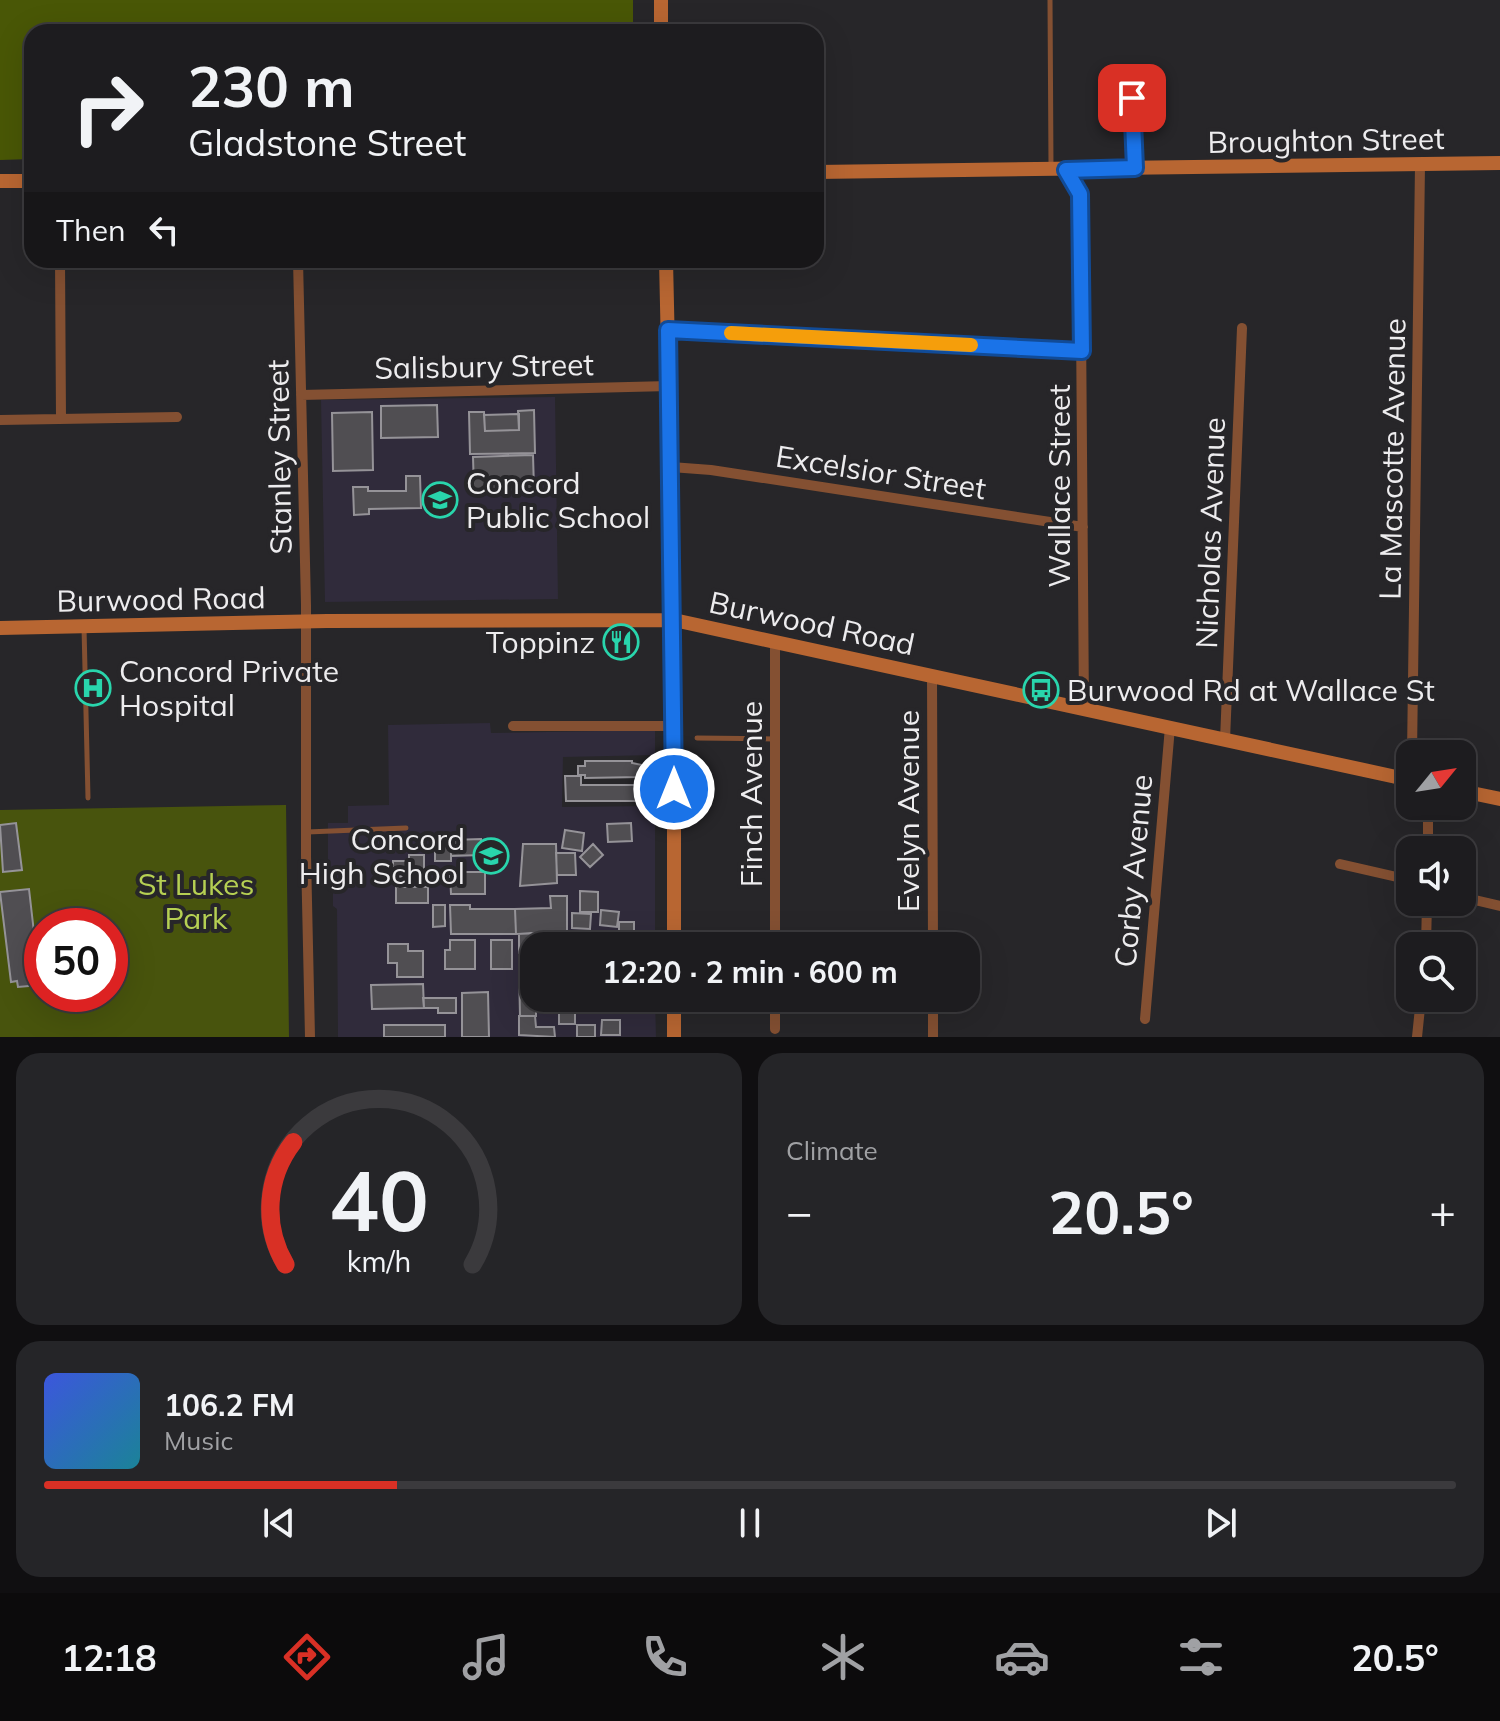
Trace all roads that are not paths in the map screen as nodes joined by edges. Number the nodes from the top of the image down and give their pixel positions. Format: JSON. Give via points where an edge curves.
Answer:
{"nodes":[{"id":1,"x":661,"y":0,"type":"edge"},
{"id":2,"x":1050,"y":0,"type":"edge"},
{"id":3,"x":661,"y":24,"type":"edge"},
{"id":4,"x":1131,"y":72,"type":"dead end"},
{"id":5,"x":1500,"y":163,"type":"edge"},
{"id":6,"x":1420,"y":165,"type":"junction"},
{"id":7,"x":1135,"y":168,"type":"junction"},
{"id":8,"x":1059,"y":170,"type":"junction"},
{"id":9,"x":824,"y":172,"type":"edge"},
{"id":10,"x":0,"y":181,"type":"edge"},
{"id":11,"x":24,"y":181,"type":"edge"},
{"id":12,"x":60,"y":268,"type":"edge"},
{"id":13,"x":298,"y":268,"type":"edge"},
{"id":14,"x":666,"y":268,"type":"edge"},
{"id":15,"x":1242,"y":328,"type":"dead end"},
{"id":16,"x":668,"y":330,"type":"junction"},
{"id":17,"x":1082,"y":351,"type":"junction"},
{"id":18,"x":669,"y":386,"type":"junction"},
{"id":19,"x":301,"y":395,"type":"junction"},
{"id":20,"x":177,"y":417,"type":"dead end"},
{"id":21,"x":61,"y":419,"type":"junction"},
{"id":22,"x":0,"y":420,"type":"edge"},
{"id":23,"x":671,"y":467,"type":"junction"},
{"id":24,"x":1083,"y":527,"type":"junction"},
{"id":25,"x":674,"y":620,"type":"junction"},
{"id":26,"x":306,"y":622,"type":"junction"},
{"id":27,"x":84,"y":627,"type":"junction"},
{"id":28,"x":0,"y":628,"type":"edge"},
{"id":29,"x":775,"y":642,"type":"junction"},
{"id":30,"x":932,"y":676,"type":"junction"},
{"id":31,"x":1084,"y":709,"type":"junction"},
{"id":32,"x":513,"y":726,"type":"dead end"},
{"id":33,"x":674,"y":726,"type":"junction"},
{"id":34,"x":1170,"y":727,"type":"junction"},
{"id":35,"x":697,"y":738,"type":"dead end"},
{"id":36,"x":775,"y":739,"type":"junction"},
{"id":37,"x":1225,"y":740,"type":"junction"},
{"id":38,"x":1412,"y":740,"type":"edge"},
{"id":39,"x":1396,"y":777,"type":"edge"},
{"id":40,"x":1476,"y":794,"type":"edge"},
{"id":41,"x":88,"y":798,"type":"dead end"},
{"id":42,"x":1500,"y":799,"type":"edge"},
{"id":43,"x":406,"y":828,"type":"dead end"},
{"id":44,"x":305,"y":833,"type":"junction"},
{"id":45,"x":1340,"y":864,"type":"dead end"},
{"id":46,"x":1396,"y":877,"type":"edge"},
{"id":47,"x":1476,"y":900,"type":"edge"},
{"id":48,"x":1500,"y":906,"type":"edge"},
{"id":49,"x":674,"y":932,"type":"edge"},
{"id":50,"x":775,"y":932,"type":"edge"},
{"id":51,"x":933,"y":932,"type":"edge"},
{"id":52,"x":674,"y":1012,"type":"edge"},
{"id":53,"x":775,"y":1012,"type":"edge"},
{"id":54,"x":933,"y":1012,"type":"edge"},
{"id":55,"x":1420,"y":1012,"type":"edge"},
{"id":56,"x":1145,"y":1019,"type":"dead end"},
{"id":57,"x":775,"y":1029,"type":"dead end"},
{"id":58,"x":310,"y":1037,"type":"edge"},
{"id":59,"x":674,"y":1037,"type":"edge"},
{"id":60,"x":933,"y":1037,"type":"edge"},
{"id":61,"x":1417,"y":1037,"type":"edge"}],
"edges":[{"from":1,"to":3,"type":"street"},
{"from":2,"to":8,"type":"lane"},
{"from":4,"to":7,"type":"street"},
{"from":5,"to":6,"type":"street","name":"Broughton Street"},
{"from":6,"to":7,"type":"street","name":"Broughton Street"},
{"from":6,"to":38,"type":"street","name":"La Mascotte Avenue"},
{"from":7,"to":8,"type":"street","name":"Broughton Street"},
{"from":8,"to":9,"type":"street","name":"Broughton Street"},
{"from":8,"to":17,"type":"street","name":"Wallace Street","via":[[1080,194]]},
{"from":10,"to":11,"type":"street"},
{"from":12,"to":21,"type":"street"},
{"from":13,"to":19,"type":"street","name":"Stanley Street"},
{"from":14,"to":16,"type":"street"},
{"from":15,"to":37,"type":"street","name":"Nicholas Avenue"},
{"from":16,"to":17,"type":"street"},
{"from":16,"to":18,"type":"street"},
{"from":17,"to":24,"type":"street","name":"Wallace Street"},
{"from":18,"to":19,"type":"street","name":"Salisbury Street"},
{"from":18,"to":23,"type":"street"},
{"from":19,"to":26,"type":"street","name":"Stanley Street"},
{"from":20,"to":21,"type":"street"},
{"from":21,"to":22,"type":"street"},
{"from":23,"to":24,"type":"street","name":"Excelsior Street"},
{"from":23,"to":25,"type":"street"},
{"from":24,"to":31,"type":"street","name":"Wallace Street"},
{"from":25,"to":26,"type":"street","name":"Burwood Road"},
{"from":25,"to":29,"type":"street","name":"Burwood Road"},
{"from":25,"to":33,"type":"street"},
{"from":26,"to":27,"type":"street","name":"Burwood Road"},
{"from":26,"to":44,"type":"street","name":"Stanley Street"},
{"from":27,"to":28,"type":"street","name":"Burwood Road"},
{"from":27,"to":41,"type":"lane"},
{"from":29,"to":30,"type":"street","name":"Burwood Road"},
{"from":29,"to":36,"type":"street","name":"Finch Avenue"},
{"from":30,"to":31,"type":"street","name":"Burwood Road"},
{"from":30,"to":51,"type":"street","name":"Evelyn Avenue"},
{"from":31,"to":34,"type":"street","name":"Burwood Road"},
{"from":32,"to":33,"type":"street"},
{"from":33,"to":49,"type":"street"},
{"from":34,"to":37,"type":"street","name":"Burwood Road"},
{"from":34,"to":56,"type":"street","name":"Corby Avenue"},
{"from":35,"to":36,"type":"lane"},
{"from":36,"to":50,"type":"street","name":"Finch Avenue"},
{"from":37,"to":39,"type":"street","name":"Burwood Road"},
{"from":40,"to":42,"type":"street"},
{"from":43,"to":44,"type":"lane"},
{"from":44,"to":58,"type":"street","name":"Stanley Street"},
{"from":45,"to":46,"type":"street"},
{"from":47,"to":48,"type":"street"},
{"from":52,"to":59,"type":"street"},
{"from":53,"to":57,"type":"street"},
{"from":54,"to":60,"type":"street"},
{"from":55,"to":61,"type":"street"}]}
